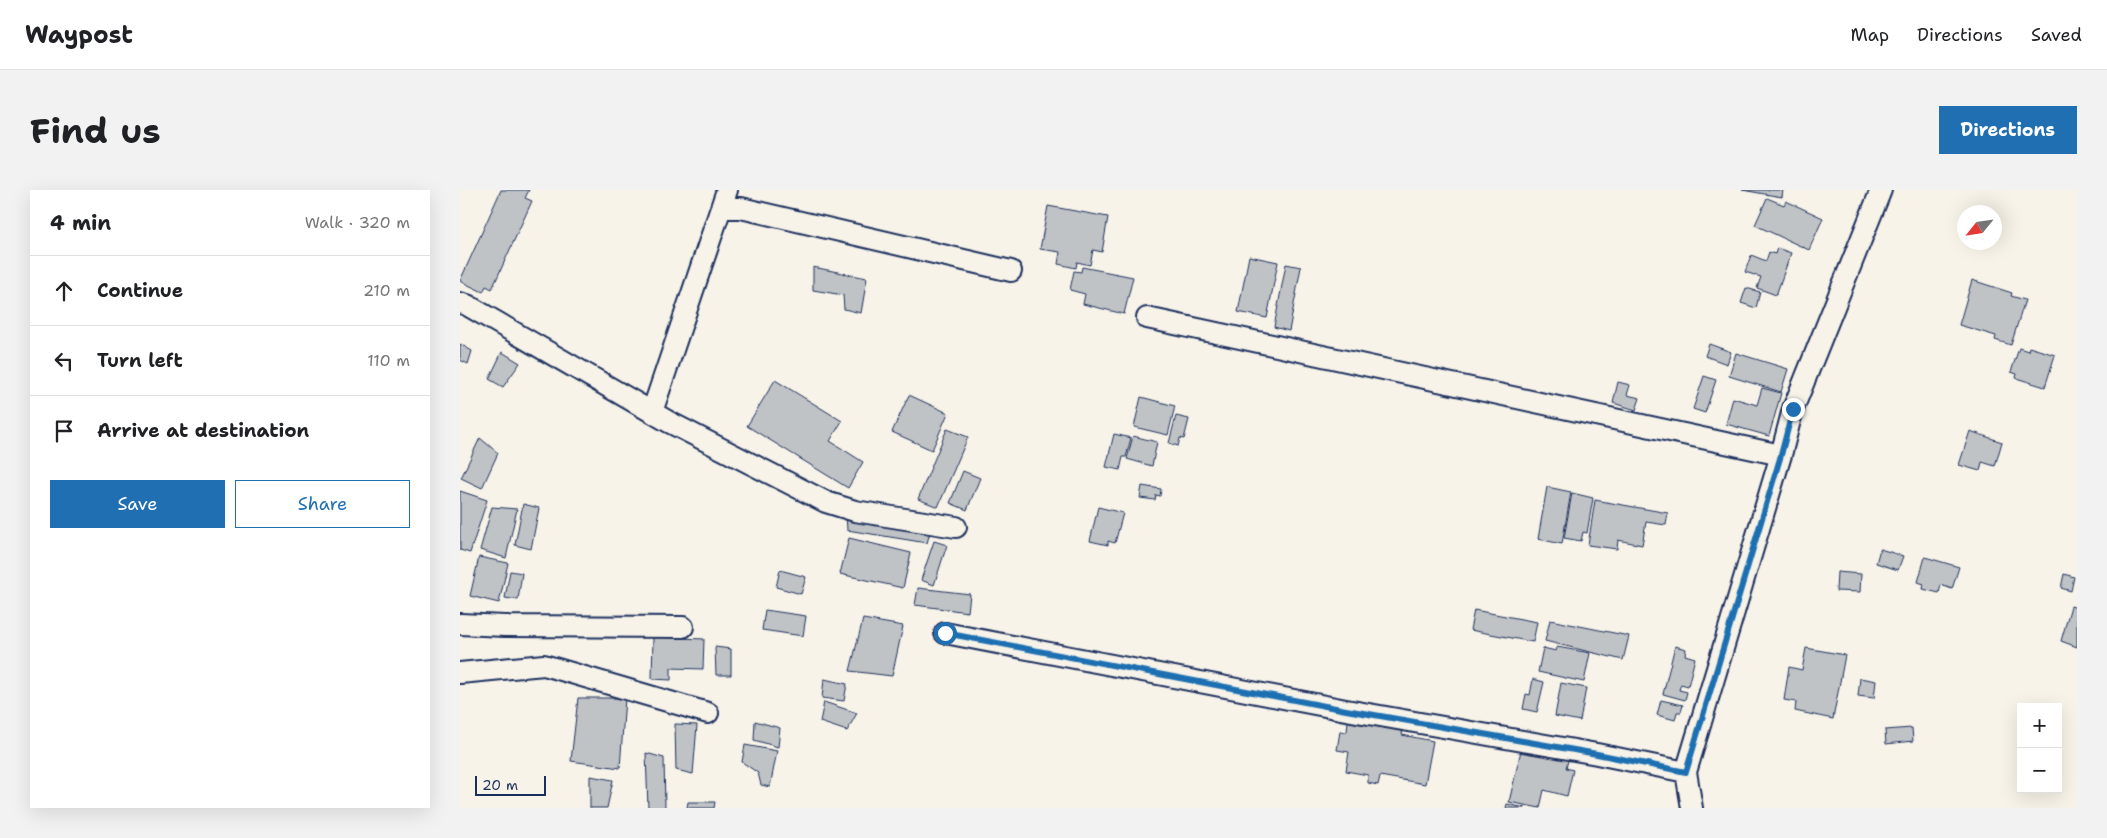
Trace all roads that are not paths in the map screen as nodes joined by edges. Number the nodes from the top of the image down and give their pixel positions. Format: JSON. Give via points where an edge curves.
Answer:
{"nodes":[{"id":1,"x":1881,"y":190,"type":"edge"},
{"id":2,"x":725,"y":199,"type":"edge"},
{"id":3,"x":1011,"y":271,"type":"dead end"},
{"id":4,"x":460,"y":303,"type":"edge"},
{"id":5,"x":1147,"y":318,"type":"dead end"},
{"id":6,"x":652,"y":412,"type":"junction"},
{"id":7,"x":1781,"y":455,"type":"junction"},
{"id":8,"x":956,"y":527,"type":"dead end"},
{"id":9,"x":460,"y":624,"type":"edge"},
{"id":10,"x":683,"y":626,"type":"dead end"},
{"id":11,"x":945,"y":633,"type":"dead end"},
{"id":12,"x":460,"y":673,"type":"edge"},
{"id":13,"x":708,"y":713,"type":"dead end"},
{"id":14,"x":1686,"y":772,"type":"junction"},
{"id":15,"x":1692,"y":808,"type":"edge"}],
"edges":[{"from":1,"to":7,"type":"street","via":[[1793,409]]},
{"from":2,"to":3,"type":"street","via":[[741,208]]},
{"from":2,"to":6,"type":"street"},
{"from":4,"to":6,"type":"street"},
{"from":5,"to":7,"type":"street"},
{"from":6,"to":8,"type":"street","via":[[826,502],[855,511]]},
{"from":7,"to":14,"type":"street"},
{"from":9,"to":10,"type":"street"},
{"from":11,"to":14,"type":"street"},
{"from":12,"to":13,"type":"street","via":[[544,665]]},
{"from":14,"to":15,"type":"street"}]}
